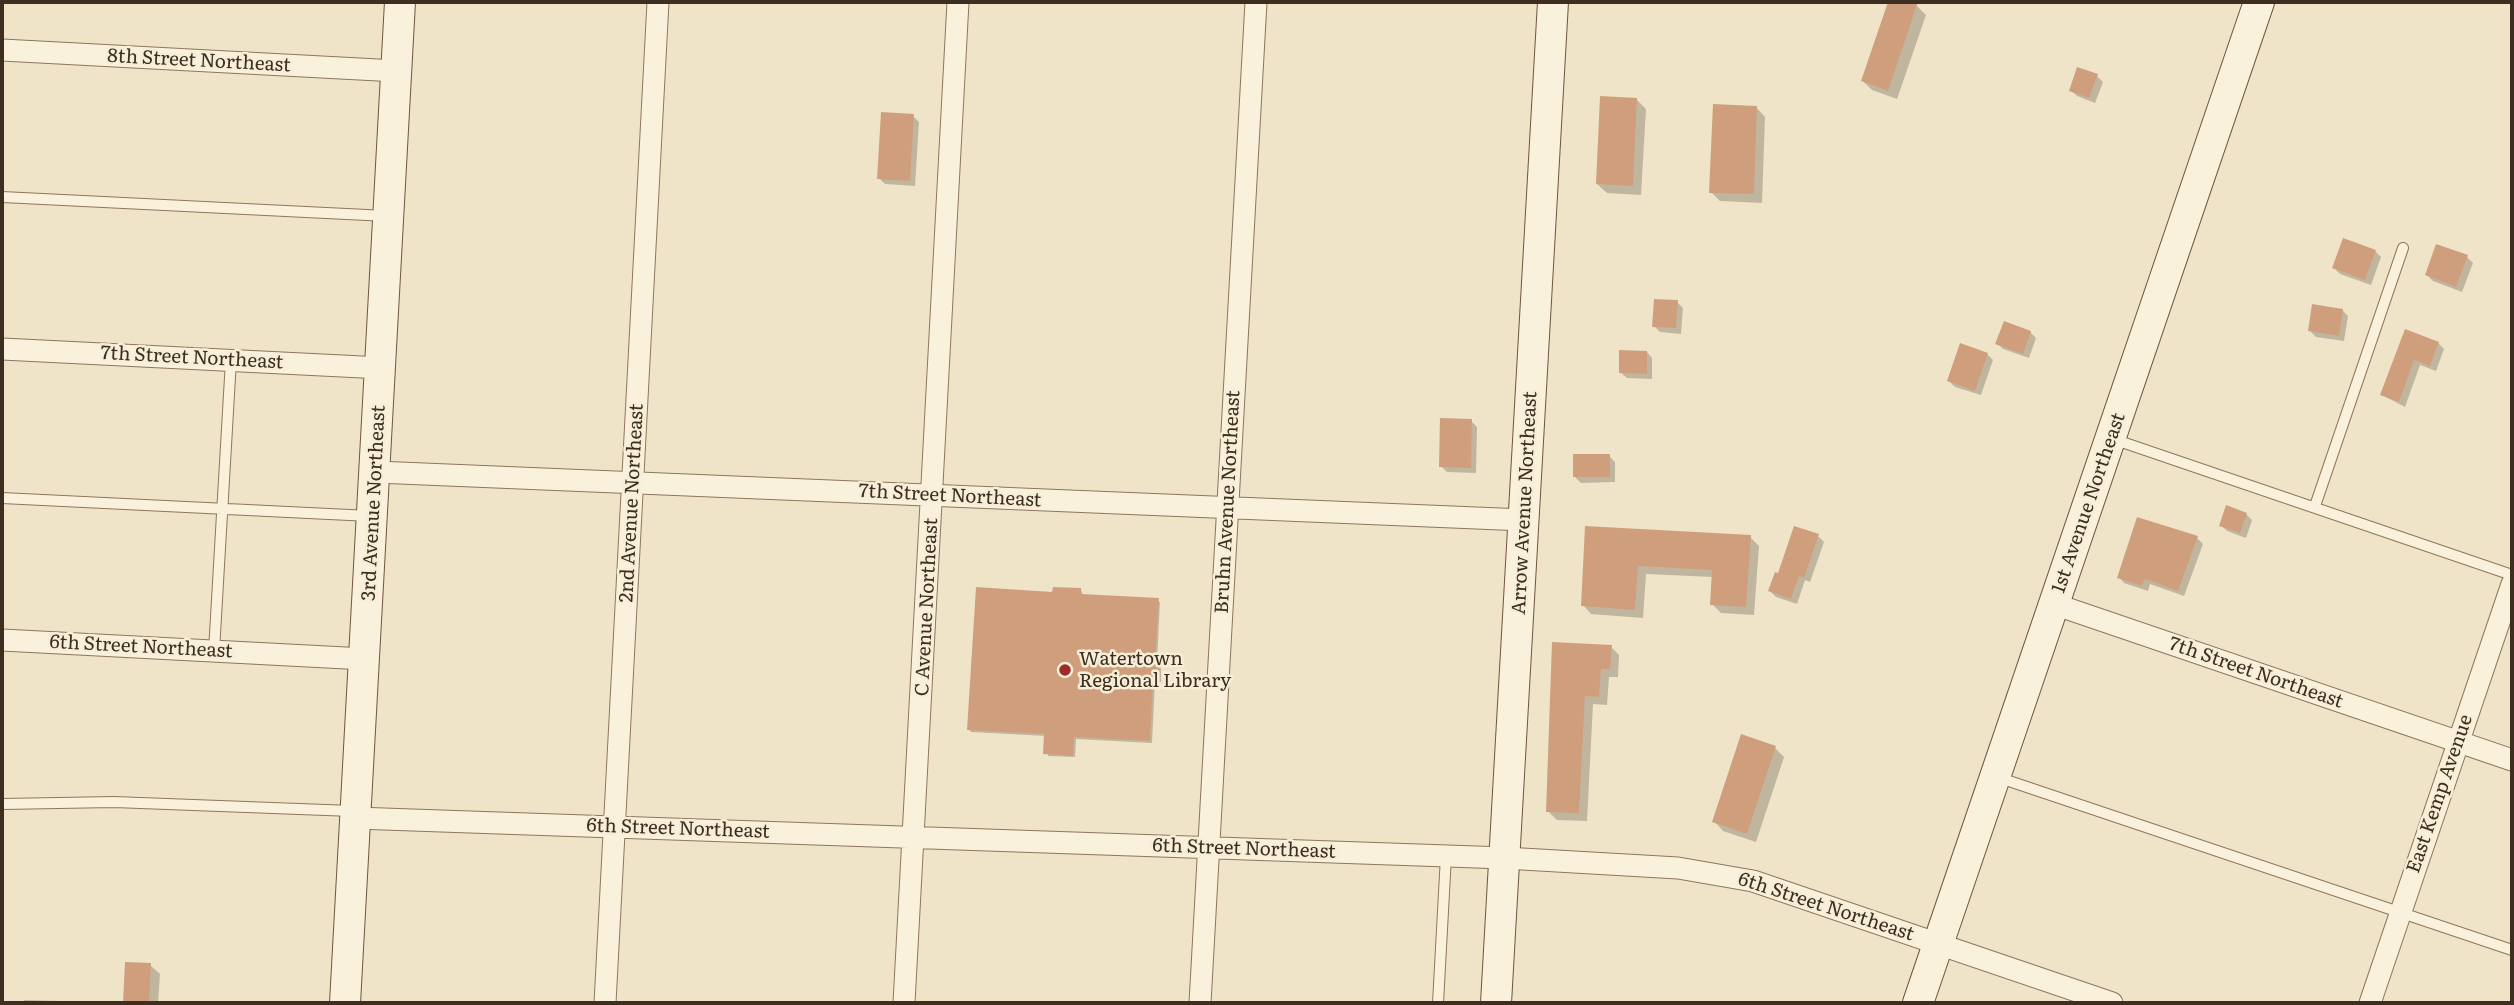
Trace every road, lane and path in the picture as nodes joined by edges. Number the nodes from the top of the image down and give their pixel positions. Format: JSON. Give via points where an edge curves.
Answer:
{"nodes":[{"id":1,"x":400,"y":2,"type":"edge"},
{"id":2,"x":658,"y":2,"type":"edge"},
{"id":3,"x":958,"y":2,"type":"edge"},
{"id":4,"x":1256,"y":2,"type":"edge"},
{"id":5,"x":1553,"y":2,"type":"edge"},
{"id":6,"x":2259,"y":2,"type":"edge"},
{"id":7,"x":2,"y":50,"type":"edge"},
{"id":8,"x":397,"y":71,"type":"junction"},
{"id":9,"x":2,"y":197,"type":"edge"},
{"id":10,"x":390,"y":216,"type":"junction"},
{"id":11,"x":2403,"y":248,"type":"dead end"},
{"id":12,"x":2,"y":349,"type":"edge"},
{"id":13,"x":231,"y":360,"type":"junction"},
{"id":14,"x":382,"y":368,"type":"junction"},
{"id":15,"x":2111,"y":438,"type":"junction"},
{"id":16,"x":376,"y":472,"type":"junction"},
{"id":17,"x":634,"y":482,"type":"junction"},
{"id":18,"x":933,"y":495,"type":"junction"},
{"id":19,"x":2,"y":498,"type":"edge"},
{"id":20,"x":2315,"y":506,"type":"junction"},
{"id":21,"x":1227,"y":507,"type":"junction"},
{"id":22,"x":222,"y":509,"type":"junction"},
{"id":23,"x":373,"y":516,"type":"junction"},
{"id":24,"x":1524,"y":520,"type":"junction"},
{"id":25,"x":2512,"y":575,"type":"edge"},
{"id":26,"x":2512,"y":584,"type":"edge"},
{"id":27,"x":2054,"y":604,"type":"junction"},
{"id":28,"x":2,"y":640,"type":"edge"},
{"id":29,"x":214,"y":651,"type":"junction"},
{"id":30,"x":365,"y":659,"type":"junction"},
{"id":31,"x":2458,"y":742,"type":"junction"},
{"id":32,"x":2512,"y":760,"type":"edge"},
{"id":33,"x":1996,"y":777,"type":"junction"},
{"id":34,"x":2,"y":804,"type":"edge"},
{"id":35,"x":356,"y":814,"type":"junction"},
{"id":36,"x":614,"y":828,"type":"junction"},
{"id":37,"x":914,"y":836,"type":"junction"},
{"id":38,"x":1207,"y":848,"type":"junction"},
{"id":39,"x":1446,"y":856,"type":"junction"},
{"id":40,"x":1505,"y":858,"type":"junction"},
{"id":41,"x":2400,"y":912,"type":"junction"},
{"id":42,"x":1938,"y":944,"type":"junction"},
{"id":43,"x":2512,"y":950,"type":"edge"},
{"id":44,"x":345,"y":1003,"type":"edge"},
{"id":45,"x":605,"y":1003,"type":"edge"},
{"id":46,"x":904,"y":1003,"type":"edge"},
{"id":47,"x":1200,"y":1003,"type":"edge"},
{"id":48,"x":1438,"y":1003,"type":"edge"},
{"id":49,"x":1496,"y":1003,"type":"edge"},
{"id":50,"x":1918,"y":1003,"type":"edge"},
{"id":51,"x":2112,"y":1003,"type":"edge"},
{"id":52,"x":2370,"y":1003,"type":"edge"}],
"edges":[{"from":1,"to":8,"type":"street","name":"3rd Avenue Northeast"},
{"from":2,"to":17,"type":"street","name":"2nd Avenue Northeast"},
{"from":3,"to":18,"type":"street","name":"C Avenue Northeast"},
{"from":4,"to":21,"type":"street","name":"Bruhn Avenue Northeast"},
{"from":5,"to":24,"type":"street","name":"Arrow Avenue Northeast"},
{"from":6,"to":15,"type":"street","name":"1st Avenue Northeast"},
{"from":7,"to":8,"type":"street","name":"8th Street Northeast"},
{"from":8,"to":10,"type":"street","name":"3rd Avenue Northeast"},
{"from":9,"to":10,"type":"lane"},
{"from":10,"to":14,"type":"street","name":"3rd Avenue Northeast"},
{"from":11,"to":20,"type":"lane"},
{"from":12,"to":13,"type":"street","name":"7th Street Northeast"},
{"from":13,"to":14,"type":"street","name":"7th Street Northeast"},
{"from":13,"to":22,"type":"lane"},
{"from":14,"to":16,"type":"street","name":"3rd Avenue Northeast"},
{"from":15,"to":20,"type":"lane"},
{"from":15,"to":27,"type":"street","name":"1st Avenue Northeast"},
{"from":16,"to":17,"type":"street","name":"7th Street Northeast"},
{"from":16,"to":23,"type":"street","name":"3rd Avenue Northeast"},
{"from":17,"to":18,"type":"street","name":"7th Street Northeast"},
{"from":17,"to":36,"type":"street","name":"2nd Avenue Northeast"},
{"from":18,"to":21,"type":"street","name":"7th Street Northeast"},
{"from":18,"to":37,"type":"street","name":"C Avenue Northeast"},
{"from":19,"to":22,"type":"lane"},
{"from":20,"to":25,"type":"lane"},
{"from":21,"to":24,"type":"street","name":"7th Street Northeast"},
{"from":21,"to":38,"type":"street","name":"Bruhn Avenue Northeast"},
{"from":22,"to":23,"type":"lane"},
{"from":22,"to":29,"type":"lane"},
{"from":23,"to":30,"type":"street","name":"3rd Avenue Northeast"},
{"from":24,"to":40,"type":"street","name":"Arrow Avenue Northeast"},
{"from":26,"to":31,"type":"street","name":"East Kemp Avenue"},
{"from":27,"to":31,"type":"street","name":"7th Street Northeast"},
{"from":27,"to":33,"type":"street","name":"1st Avenue Northeast"},
{"from":28,"to":29,"type":"street","name":"6th Street Northeast"},
{"from":29,"to":30,"type":"street","name":"6th Street Northeast"},
{"from":30,"to":35,"type":"street","name":"3rd Avenue Northeast"},
{"from":31,"to":32,"type":"street","name":"7th Street Northeast"},
{"from":31,"to":41,"type":"street","name":"East Kemp Avenue"},
{"from":33,"to":41,"type":"lane"},
{"from":33,"to":42,"type":"street","name":"1st Avenue Northeast"},
{"from":34,"to":35,"type":"lane","via":[[114,802]]},
{"from":35,"to":36,"type":"street","name":"6th Street Northeast"},
{"from":35,"to":44,"type":"street","name":"3rd Avenue Northeast"},
{"from":36,"to":37,"type":"street","name":"6th Street Northeast"},
{"from":36,"to":45,"type":"street","name":"2nd Avenue Northeast"},
{"from":37,"to":38,"type":"street","name":"6th Street Northeast"},
{"from":37,"to":46,"type":"street","name":"C Avenue Northeast"},
{"from":38,"to":39,"type":"street","name":"6th Street Northeast"},
{"from":38,"to":47,"type":"street","name":"Bruhn Avenue Northeast"},
{"from":39,"to":40,"type":"street","name":"6th Street Northeast"},
{"from":39,"to":48,"type":"lane"},
{"from":40,"to":42,"type":"street","name":"6th Street Northeast","via":[[1718,873],[1786,890]]},
{"from":40,"to":49,"type":"street","name":"Arrow Avenue Northeast"},
{"from":41,"to":43,"type":"lane"},
{"from":41,"to":52,"type":"street","name":"East Kemp Avenue"},
{"from":42,"to":50,"type":"street","name":"1st Avenue Northeast"},
{"from":42,"to":51,"type":"street","name":"6th Street Northeast"}]}
